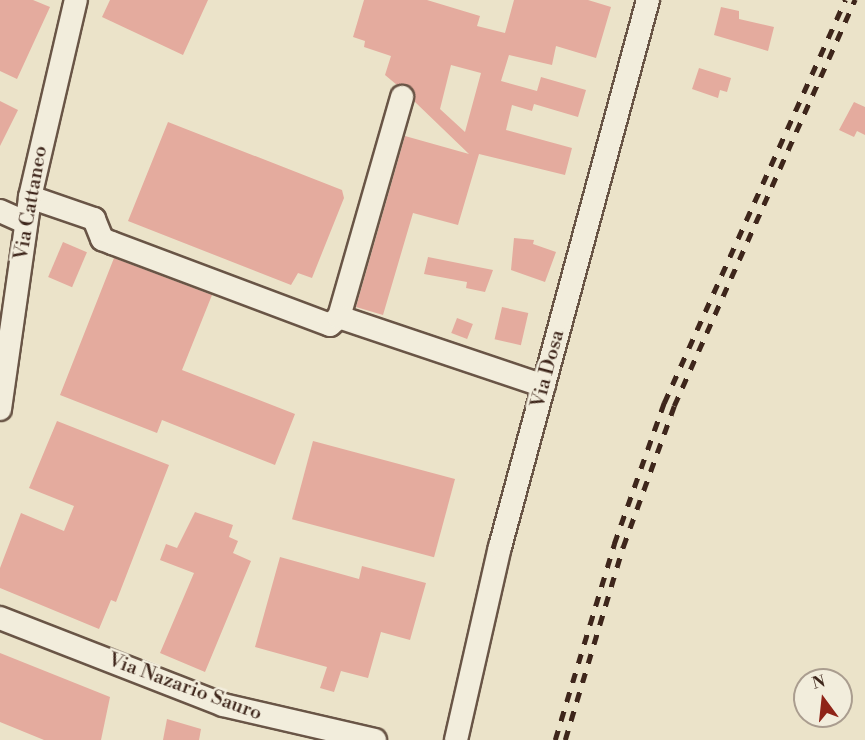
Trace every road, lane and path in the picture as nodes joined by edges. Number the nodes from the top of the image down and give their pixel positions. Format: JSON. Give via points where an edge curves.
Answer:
{"nodes":[{"id":1,"x":76,"y":0,"type":"edge"},
{"id":2,"x":648,"y":0,"type":"edge"},
{"id":3,"x":402,"y":97,"type":"dead end"},
{"id":4,"x":30,"y":197,"type":"junction"},
{"id":5,"x":0,"y":211,"type":"edge"},
{"id":6,"x":25,"y":222,"type":"junction"},
{"id":7,"x":339,"y":316,"type":"junction"},
{"id":8,"x":3,"y":375,"type":"edge"},
{"id":9,"x":543,"y":386,"type":"junction"},
{"id":10,"x":0,"y":409,"type":"edge"},
{"id":11,"x":0,"y":618,"type":"edge"},
{"id":12,"x":375,"y":740,"type":"edge"},
{"id":13,"x":456,"y":740,"type":"edge"}],
"edges":[{"from":1,"to":4,"type":"street","name":"Via Cattaneo"},
{"from":2,"to":9,"type":"street","name":"Via Dosa"},
{"from":3,"to":7,"type":"street"},
{"from":4,"to":6,"type":"street","name":"Via Cattaneo"},
{"from":4,"to":7,"type":"street","via":[[94,219],[102,239],[112,243],[330,325]]},
{"from":5,"to":6,"type":"street"},
{"from":6,"to":8,"type":"street","name":"Via Cattaneo"},
{"from":7,"to":9,"type":"street"},
{"from":8,"to":10,"type":"street","name":"Via Cattaneo"},
{"from":9,"to":13,"type":"street","name":"Via Dosa","via":[[500,547]]},
{"from":11,"to":12,"type":"street","name":"Via Nazario Sauro","via":[[223,705]]}]}
